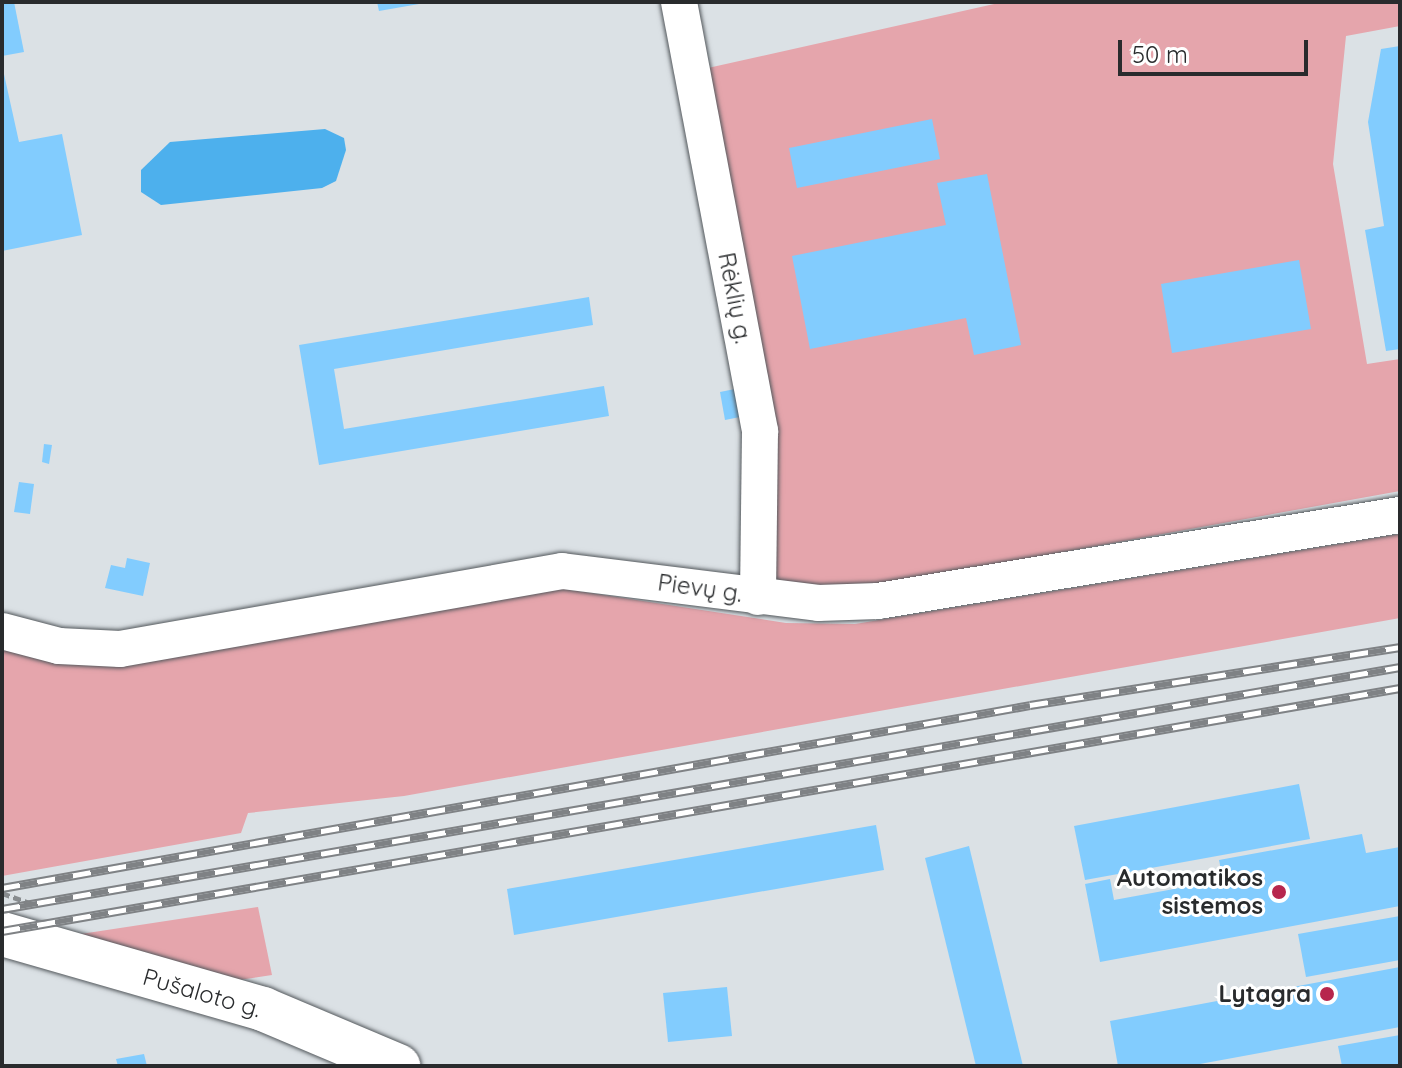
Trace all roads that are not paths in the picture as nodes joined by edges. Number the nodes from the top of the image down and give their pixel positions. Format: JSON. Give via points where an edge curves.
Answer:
{"nodes":[{"id":1,"x":679,"y":2,"type":"edge"},
{"id":2,"x":1400,"y":515,"type":"edge"},
{"id":3,"x":758,"y":597,"type":"junction"},
{"id":4,"x":2,"y":631,"type":"edge"},
{"id":5,"x":2,"y":934,"type":"edge"},
{"id":6,"x":398,"y":1066,"type":"edge"}],
"edges":[{"from":1,"to":3,"type":"street","name":"Rėklių g.","via":[[760,431]]},
{"from":2,"to":3,"type":"street","name":"Pievų g.","via":[[878,601]]},
{"from":3,"to":4,"type":"street","name":"Pievų g.","via":[[562,571],[120,649],[59,646]]},
{"from":5,"to":6,"type":"main road","name":"Pušaloto g.","via":[[263,1009]]}]}
